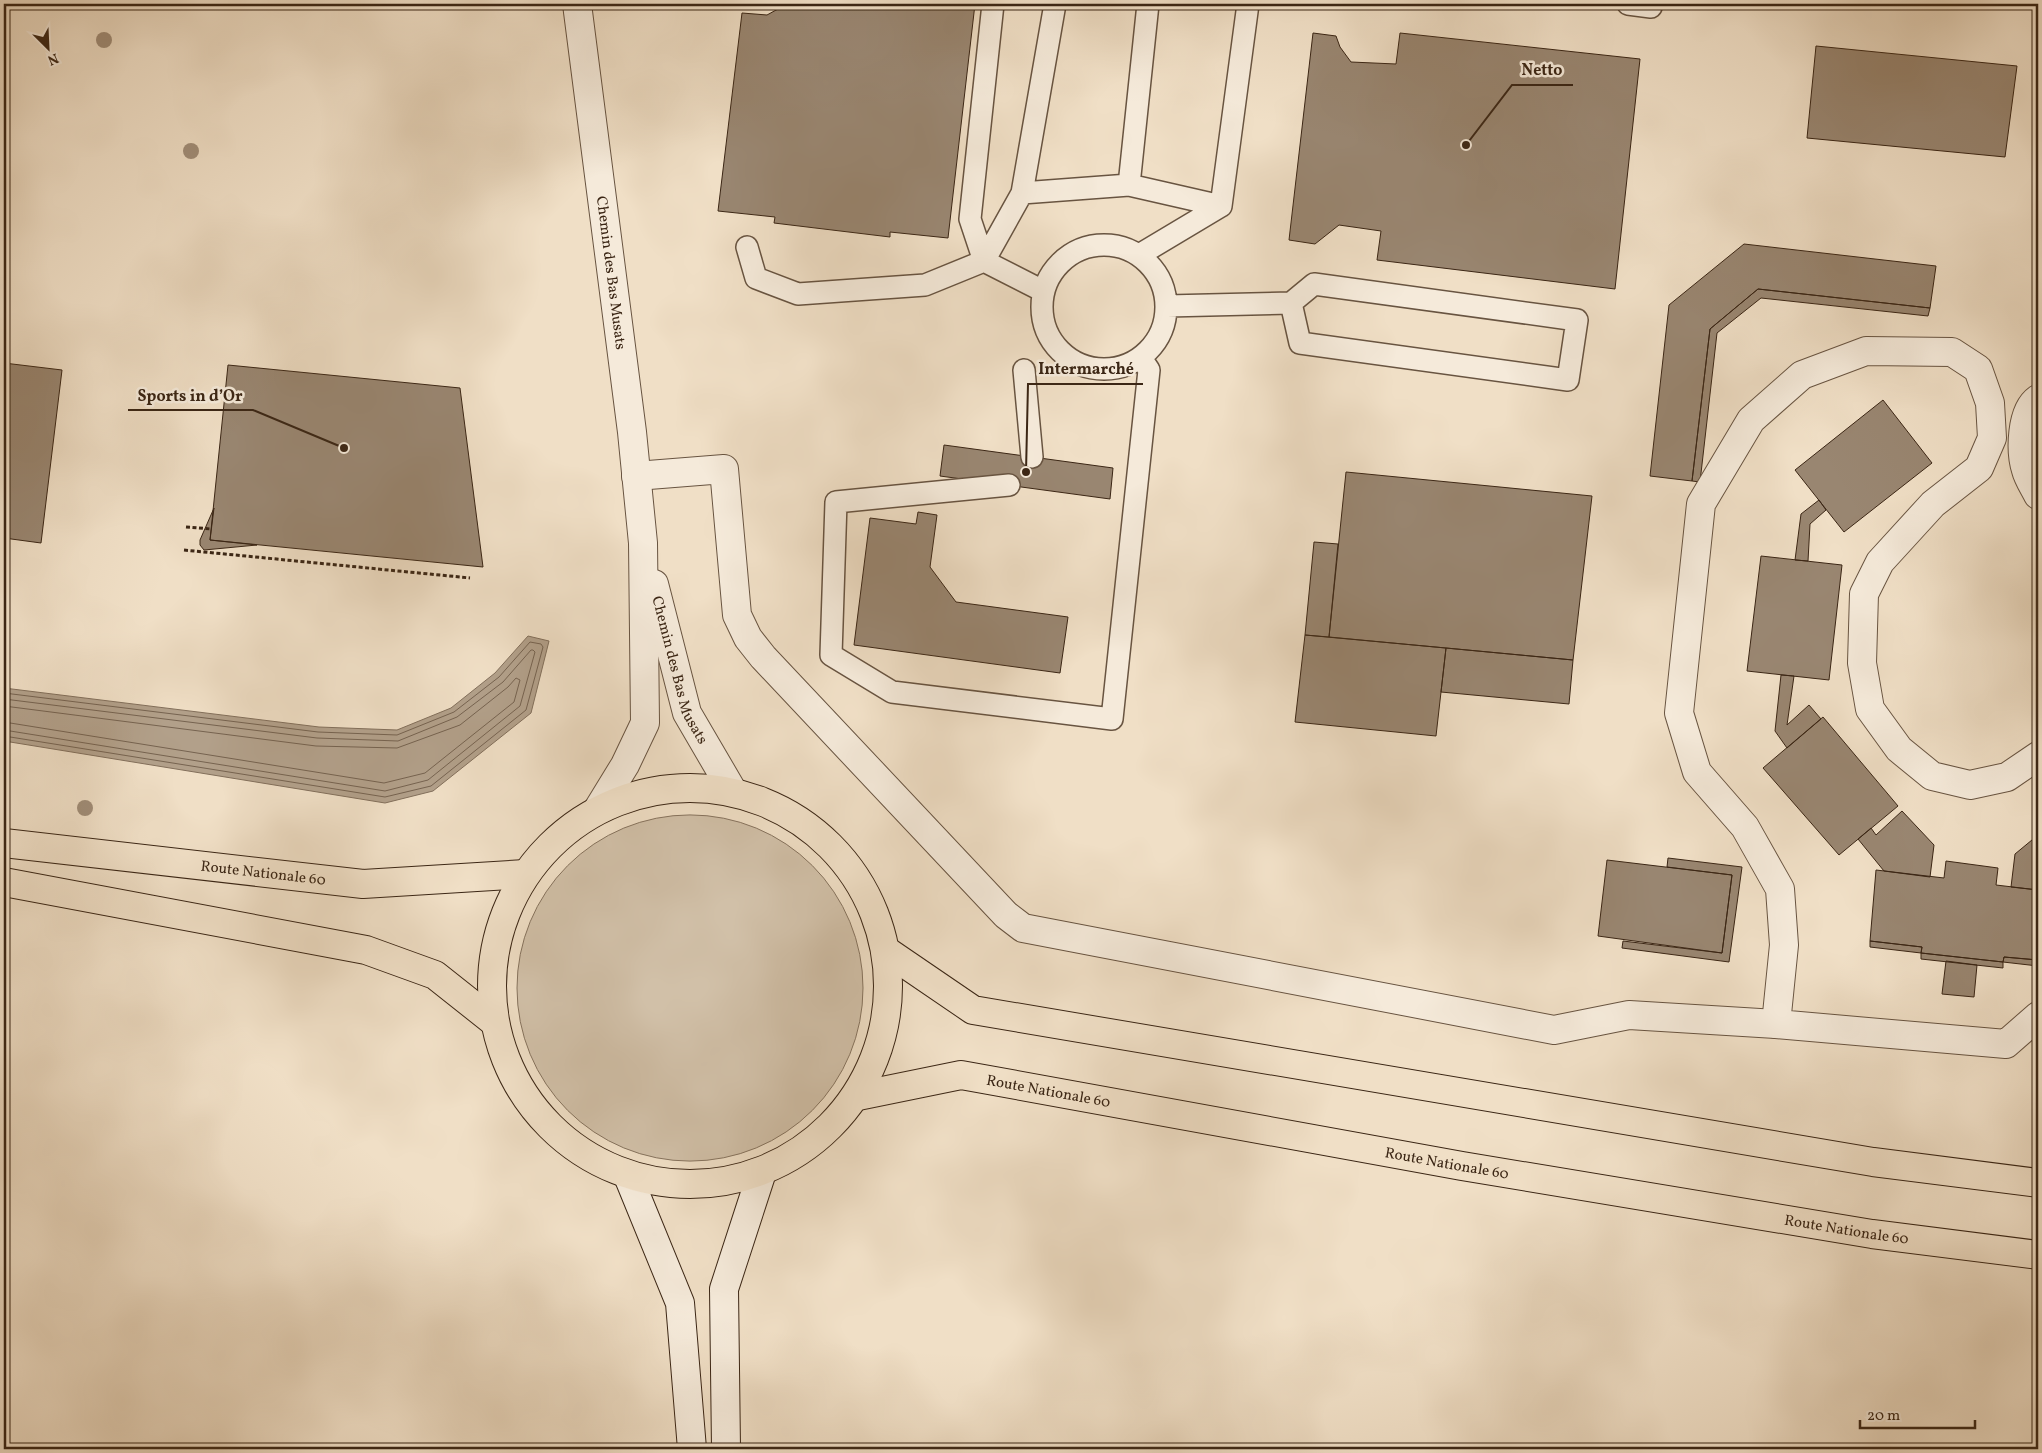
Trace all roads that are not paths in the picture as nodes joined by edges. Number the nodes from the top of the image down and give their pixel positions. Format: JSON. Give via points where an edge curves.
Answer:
{"nodes":[{"id":1,"x":577,"y":4,"type":"edge"},
{"id":2,"x":992,"y":4,"type":"edge"},
{"id":3,"x":1055,"y":4,"type":"edge"},
{"id":4,"x":1148,"y":4,"type":"edge"},
{"id":5,"x":1248,"y":4,"type":"edge"},
{"id":6,"x":1628,"y":4,"type":"edge"},
{"id":7,"x":1650,"y":7,"type":"dead end"},
{"id":8,"x":1130,"y":185,"type":"junction"},
{"id":9,"x":1022,"y":194,"type":"junction"},
{"id":10,"x":1221,"y":206,"type":"junction"},
{"id":11,"x":747,"y":247,"type":"dead end"},
{"id":12,"x":1139,"y":255,"type":"junction"},
{"id":13,"x":984,"y":261,"type":"junction"},
{"id":14,"x":1042,"y":291,"type":"junction"},
{"id":15,"x":1291,"y":303,"type":"junction"},
{"id":16,"x":1167,"y":306,"type":"junction"},
{"id":17,"x":1141,"y":358,"type":"junction"},
{"id":18,"x":1024,"y":370,"type":"dead end"},
{"id":19,"x":2038,"y":399,"type":"edge"},
{"id":20,"x":1032,"y":457,"type":"dead end"},
{"id":21,"x":636,"y":476,"type":"junction"},
{"id":22,"x":1009,"y":485,"type":"dead end"},
{"id":23,"x":2038,"y":495,"type":"edge"},
{"id":24,"x":643,"y":543,"type":"junction"},
{"id":25,"x":2038,"y":756,"type":"edge"},
{"id":26,"x":732,"y":790,"type":"junction"},
{"id":27,"x":598,"y":809,"type":"junction"},
{"id":28,"x":4,"y":843,"type":"edge"},
{"id":29,"x":525,"y":874,"type":"junction"},
{"id":30,"x":4,"y":882,"type":"edge"},
{"id":31,"x":888,"y":952,"type":"junction"},
{"id":32,"x":2038,"y":1016,"type":"edge"},
{"id":33,"x":493,"y":1020,"type":"junction"},
{"id":34,"x":1776,"y":1024,"type":"junction"},
{"id":35,"x":858,"y":1096,"type":"junction"},
{"id":36,"x":762,"y":1172,"type":"junction"},
{"id":37,"x":628,"y":1176,"type":"junction"},
{"id":38,"x":2038,"y":1183,"type":"edge"},
{"id":39,"x":2038,"y":1256,"type":"edge"},
{"id":40,"x":692,"y":1449,"type":"edge"},
{"id":41,"x":726,"y":1449,"type":"edge"}],
"edges":[{"from":1,"to":21,"type":"street","name":"Chemin des Bas Musats"},
{"from":2,"to":13,"type":"lane","via":[[970,219]]},
{"from":3,"to":9,"type":"lane"},
{"from":4,"to":8,"type":"lane"},
{"from":5,"to":10,"type":"lane"},
{"from":6,"to":7,"type":"lane"},
{"from":8,"to":9,"type":"lane"},
{"from":8,"to":10,"type":"lane"},
{"from":9,"to":13,"type":"lane"},
{"from":10,"to":12,"type":"lane"},
{"from":11,"to":13,"type":"lane","via":[[756,278],[798,294],[925,285]]},
{"from":12,"to":14,"type":"lane","via":[[1111,244],[1081,248],[1057,266]]},
{"from":12,"to":16,"type":"lane","via":[[1159,277]]},
{"from":13,"to":14,"type":"lane"},
{"from":14,"to":17,"type":"lane","via":[[1042,322],[1056,348],[1074,363],[1097,370],[1120,368]]},
{"from":15,"to":15,"type":"lane","via":[[1300,343],[1568,380],[1577,320],[1314,284]]},
{"from":15,"to":16,"type":"lane"},
{"from":16,"to":17,"type":"lane","via":[[1160,336]]},
{"from":17,"to":22,"type":"lane","via":[[1149,370],[1112,719],[892,692],[831,655],[836,502]]},
{"from":18,"to":20,"type":"lane"},
{"from":19,"to":23,"type":"street","via":[[2033,403],[2022,431],[2026,469]]},
{"from":21,"to":24,"type":"street","name":"Chemin des Bas Musats"},
{"from":21,"to":34,"type":"street","via":[[724,469],[737,615],[748,638],[1006,916],[1023,928],[1554,1030],[1629,1015]]},
{"from":24,"to":26,"type":"street","name":"Chemin des Bas Musats","via":[[687,713]]},
{"from":24,"to":27,"type":"street","name":"Chemin des Bas Musats","via":[[645,723]]},
{"from":25,"to":34,"type":"street","via":[[2007,777],[1970,785],[1932,776],[1899,749],[1870,709],[1862,663],[1864,594],[1880,562],[1933,504],[1979,468],[1992,438],[1990,403],[1978,370],[1952,352],[1866,351],[1802,375],[1750,420],[1701,504],[1679,713],[1697,772],[1745,827],[1780,889],[1784,945]]},
{"from":26,"to":27,"type":"main road","via":[[663,788]]},
{"from":26,"to":31,"type":"main road","via":[[804,822],[846,864],[859,879]]},
{"from":27,"to":29,"type":"main road","via":[[557,837]]},
{"from":28,"to":29,"type":"main road","name":"Route Nationale 60","via":[[363,884]]},
{"from":29,"to":33,"type":"main road","via":[[495,944]]},
{"from":30,"to":33,"type":"main road","via":[[366,950],[434,975]]},
{"from":31,"to":35,"type":"main road","via":[[886,1027]]},
{"from":31,"to":38,"type":"main road","via":[[973,1010],[1873,1162]]},
{"from":32,"to":34,"type":"street","via":[[2006,1044]]},
{"from":33,"to":37,"type":"main road","via":[[518,1088],[565,1142]]},
{"from":35,"to":36,"type":"main road","via":[[816,1142]]},
{"from":35,"to":39,"type":"main road","name":"Route Nationale 60","via":[[961,1075],[1462,1166],[1872,1234]]},
{"from":36,"to":37,"type":"main road","via":[[695,1186]]},
{"from":36,"to":41,"type":"street","via":[[724,1289]]},
{"from":37,"to":40,"type":"street","via":[[680,1303]]}]}
